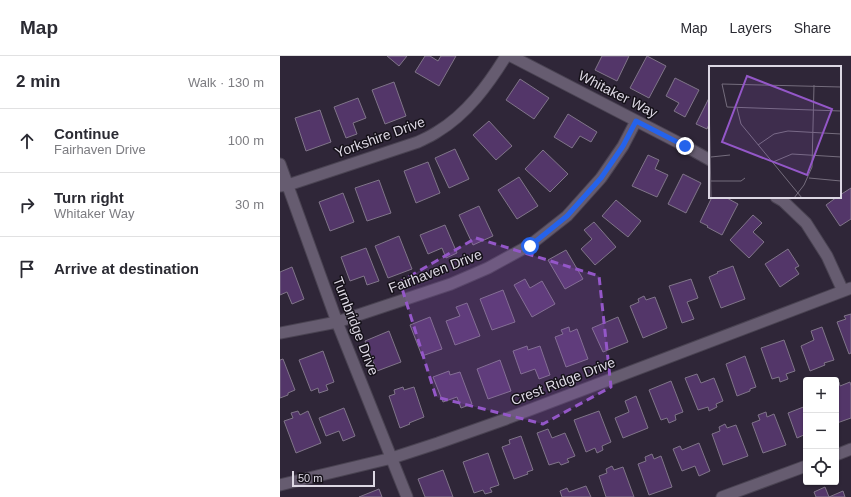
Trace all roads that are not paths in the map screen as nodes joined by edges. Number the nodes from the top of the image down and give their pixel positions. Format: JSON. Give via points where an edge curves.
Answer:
{"nodes":[{"id":1,"x":506,"y":56,"type":"edge"},
{"id":2,"x":511,"y":56,"type":"edge"},
{"id":3,"x":636,"y":121,"type":"junction"},
{"id":4,"x":709,"y":159,"type":"edge"},
{"id":5,"x":280,"y":164,"type":"edge"},
{"id":6,"x":284,"y":186,"type":"edge"},
{"id":7,"x":778,"y":198,"type":"edge"},
{"id":8,"x":847,"y":290,"type":"edge"},
{"id":9,"x":338,"y":322,"type":"junction"},
{"id":10,"x":280,"y":333,"type":"edge"},
{"id":11,"x":851,"y":449,"type":"edge"},
{"id":12,"x":839,"y":454,"type":"edge"},
{"id":13,"x":392,"y":458,"type":"junction"},
{"id":14,"x":803,"y":467,"type":"edge"},
{"id":15,"x":280,"y":485,"type":"edge"},
{"id":16,"x":407,"y":497,"type":"edge"},
{"id":17,"x":722,"y":497,"type":"edge"}],
"edges":[{"from":1,"to":6,"type":"street","name":"Yorkshire Drive","via":[[476,99],[437,133],[418,142]]},
{"from":2,"to":3,"type":"street","name":"Whitaker Way"},
{"from":3,"to":4,"type":"street","name":"Whitaker Way"},
{"from":3,"to":9,"type":"street","name":"Fairhaven Drive","via":[[623,146],[596,183],[567,216],[530,246],[451,284]]},
{"from":5,"to":6,"type":"street","name":"Turnbridge Drive"},
{"from":6,"to":9,"type":"street","name":"Turnbridge Drive"},
{"from":7,"to":8,"type":"street","via":[[806,223]]},
{"from":8,"to":13,"type":"street","name":"Crest Ridge Drive","via":[[506,419]]},
{"from":9,"to":10,"type":"street","name":"Fairhaven Drive"},
{"from":9,"to":13,"type":"street","name":"Turnbridge Drive"},
{"from":11,"to":12,"type":"street"},
{"from":13,"to":15,"type":"street","name":"Crest Ridge Drive"},
{"from":13,"to":16,"type":"street","name":"Turnbridge Drive"},
{"from":14,"to":17,"type":"street"}]}
